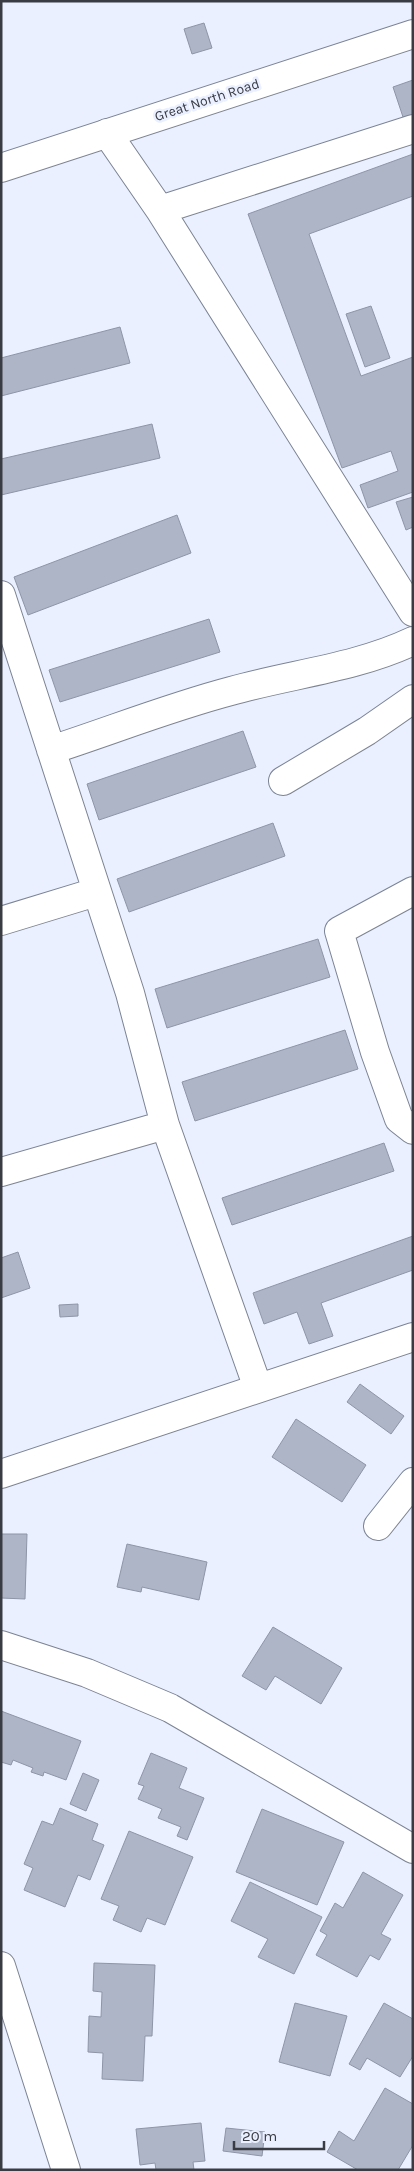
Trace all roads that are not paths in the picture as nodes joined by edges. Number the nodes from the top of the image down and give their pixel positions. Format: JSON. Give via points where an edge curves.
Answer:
{"nodes":[{"id":1,"x":413,"y":34,"type":"edge"},
{"id":2,"x":413,"y":129,"type":"edge"},
{"id":3,"x":107,"y":133,"type":"junction"},
{"id":4,"x":1,"y":168,"type":"edge"},
{"id":5,"x":160,"y":210,"type":"junction"},
{"id":6,"x":1,"y":595,"type":"edge"},
{"id":7,"x":413,"y":612,"type":"edge"},
{"id":8,"x":7,"y":637,"type":"edge"},
{"id":9,"x":413,"y":641,"type":"edge"},
{"id":10,"x":413,"y":699,"type":"edge"},
{"id":11,"x":51,"y":750,"type":"junction"},
{"id":12,"x":283,"y":781,"type":"dead end"},
{"id":13,"x":413,"y":891,"type":"edge"},
{"id":14,"x":96,"y":892,"type":"junction"},
{"id":15,"x":1,"y":921,"type":"edge"},
{"id":16,"x":165,"y":1125,"type":"junction"},
{"id":17,"x":413,"y":1130,"type":"edge"},
{"id":18,"x":1,"y":1172,"type":"edge"},
{"id":19,"x":413,"y":1337,"type":"edge"},
{"id":20,"x":258,"y":1388,"type":"junction"},
{"id":21,"x":1,"y":1474,"type":"edge"},
{"id":22,"x":413,"y":1482,"type":"edge"},
{"id":23,"x":378,"y":1526,"type":"dead end"},
{"id":24,"x":1,"y":1646,"type":"edge"},
{"id":25,"x":413,"y":1849,"type":"edge"},
{"id":26,"x":1,"y":1966,"type":"edge"},
{"id":27,"x":66,"y":2170,"type":"edge"}],
"edges":[{"from":1,"to":3,"type":"main road","name":"Great North Road"},
{"from":2,"to":5,"type":"main road"},
{"from":3,"to":4,"type":"main road","name":"Great North Road"},
{"from":3,"to":5,"type":"main road"},
{"from":5,"to":7,"type":"main road"},
{"from":6,"to":8,"type":"main road"},
{"from":8,"to":11,"type":"main road"},
{"from":9,"to":11,"type":"main road","via":[[373,657],[228,692]]},
{"from":10,"to":12,"type":"main road","via":[[367,731]]},
{"from":11,"to":14,"type":"main road"},
{"from":13,"to":17,"type":"main road","via":[[339,930],[375,1052],[399,1119]]},
{"from":14,"to":15,"type":"main road"},
{"from":14,"to":16,"type":"main road","via":[[130,994]]},
{"from":16,"to":18,"type":"main road"},
{"from":16,"to":20,"type":"main road"},
{"from":19,"to":20,"type":"main road"},
{"from":20,"to":21,"type":"main road"},
{"from":22,"to":23,"type":"main road"},
{"from":24,"to":25,"type":"main road","via":[[87,1673],[170,1708]]},
{"from":26,"to":27,"type":"main road"}]}
